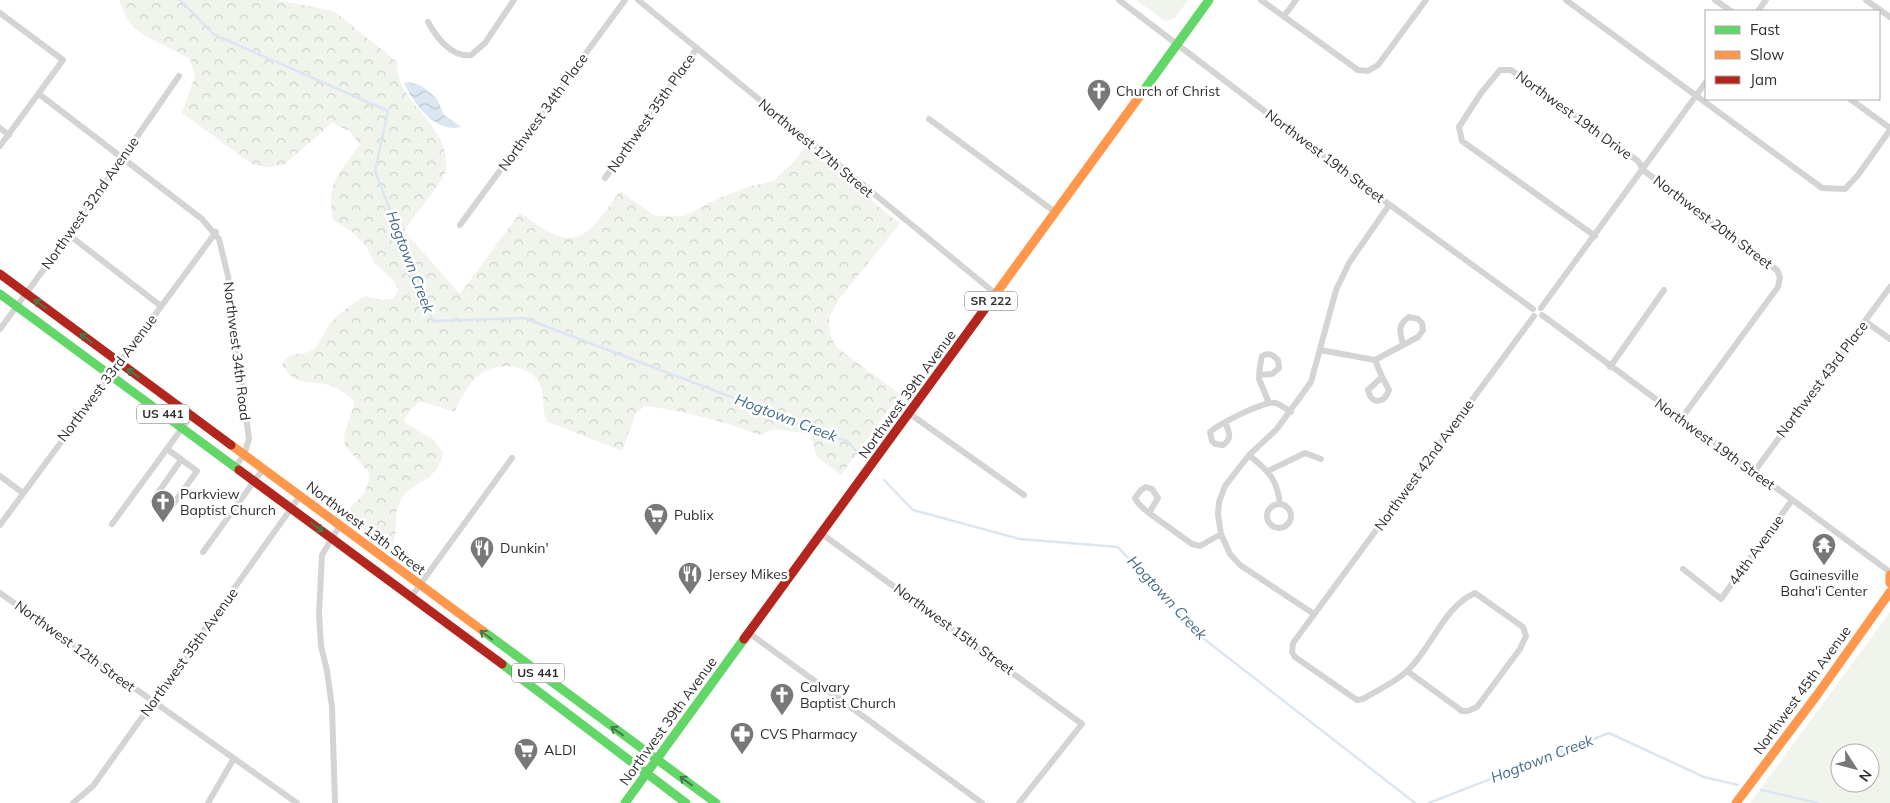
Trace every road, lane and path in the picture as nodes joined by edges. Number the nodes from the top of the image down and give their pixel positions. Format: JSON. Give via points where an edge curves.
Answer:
{"nodes":[{"id":1,"x":514,"y":0,"type":"edge"},
{"id":2,"x":625,"y":0,"type":"edge"},
{"id":3,"x":638,"y":0,"type":"edge"},
{"id":4,"x":1119,"y":0,"type":"edge"},
{"id":5,"x":1209,"y":0,"type":"edge"},
{"id":6,"x":1261,"y":0,"type":"edge"},
{"id":7,"x":1296,"y":0,"type":"edge"},
{"id":8,"x":1426,"y":0,"type":"edge"},
{"id":9,"x":1566,"y":0,"type":"edge"},
{"id":10,"x":1715,"y":0,"type":"edge"},
{"id":11,"x":1866,"y":0,"type":"edge"},
{"id":12,"x":1730,"y":10,"type":"edge"},
{"id":13,"x":0,"y":13,"type":"edge"},
{"id":14,"x":1284,"y":16,"type":"junction"},
{"id":15,"x":1890,"y":17,"type":"edge"},
{"id":16,"x":428,"y":22,"type":"dead end"},
{"id":17,"x":1178,"y":43,"type":"junction"},
{"id":18,"x":697,"y":48,"type":"junction"},
{"id":19,"x":179,"y":76,"type":"dead end"},
{"id":20,"x":1705,"y":83,"type":"edge"},
{"id":21,"x":39,"y":94,"type":"junction"},
{"id":22,"x":1696,"y":96,"type":"junction"},
{"id":23,"x":1851,"y":100,"type":"edge"},
{"id":24,"x":929,"y":119,"type":"dead end"},
{"id":25,"x":0,"y":128,"type":"edge"},
{"id":26,"x":1890,"y":129,"type":"edge"},
{"id":27,"x":9,"y":135,"type":"junction"},
{"id":28,"x":0,"y":146,"type":"edge"},
{"id":29,"x":122,"y":157,"type":"junction"},
{"id":30,"x":1643,"y":170,"type":"junction"},
{"id":31,"x":605,"y":178,"type":"dead end"},
{"id":32,"x":1389,"y":205,"type":"junction"},
{"id":33,"x":1055,"y":212,"type":"junction"},
{"id":34,"x":460,"y":224,"type":"dead end"},
{"id":35,"x":216,"y":232,"type":"junction"},
{"id":36,"x":68,"y":236,"type":"junction"},
{"id":37,"x":1595,"y":236,"type":"junction"},
{"id":38,"x":0,"y":274,"type":"edge"},
{"id":39,"x":1890,"y":287,"type":"edge"},
{"id":40,"x":1664,"y":290,"type":"dead end"},
{"id":41,"x":0,"y":294,"type":"edge"},
{"id":42,"x":26,"y":294,"type":"junction"},
{"id":43,"x":996,"y":294,"type":"junction"},
{"id":44,"x":17,"y":306,"type":"junction"},
{"id":45,"x":161,"y":306,"type":"junction"},
{"id":46,"x":1541,"y":308,"type":"junction"},
{"id":47,"x":1533,"y":309,"type":"junction"},
{"id":48,"x":1542,"y":315,"type":"junction"},
{"id":49,"x":1534,"y":316,"type":"junction"},
{"id":50,"x":1865,"y":320,"type":"junction"},
{"id":51,"x":0,"y":329,"type":"edge"},
{"id":52,"x":1890,"y":339,"type":"edge"},
{"id":53,"x":1403,"y":345,"type":"junction"},
{"id":54,"x":1320,"y":350,"type":"junction"},
{"id":55,"x":1375,"y":360,"type":"junction"},
{"id":56,"x":119,"y":363,"type":"junction"},
{"id":57,"x":1610,"y":367,"type":"junction"},
{"id":58,"x":110,"y":375,"type":"junction"},
{"id":59,"x":1259,"y":375,"type":"dead end"},
{"id":60,"x":1382,"y":377,"type":"dead end"},
{"id":61,"x":1269,"y":404,"type":"junction"},
{"id":62,"x":1290,"y":412,"type":"junction"},
{"id":63,"x":910,"y":414,"type":"junction"},
{"id":64,"x":191,"y":416,"type":"junction"},
{"id":65,"x":1681,"y":419,"type":"junction"},
{"id":66,"x":1225,"y":422,"type":"dead end"},
{"id":67,"x":182,"y":428,"type":"junction"},
{"id":68,"x":167,"y":448,"type":"junction"},
{"id":69,"x":244,"y":455,"type":"junction"},
{"id":70,"x":1249,"y":455,"type":"junction"},
{"id":71,"x":512,"y":458,"type":"dead end"},
{"id":72,"x":1321,"y":459,"type":"dead end"},
{"id":73,"x":181,"y":460,"type":"junction"},
{"id":74,"x":235,"y":467,"type":"junction"},
{"id":75,"x":263,"y":469,"type":"junction"},
{"id":76,"x":1268,"y":471,"type":"junction"},
{"id":77,"x":1754,"y":472,"type":"junction"},
{"id":78,"x":0,"y":476,"type":"edge"},
{"id":79,"x":254,"y":481,"type":"junction"},
{"id":80,"x":23,"y":493,"type":"junction"},
{"id":81,"x":1024,"y":495,"type":"dead end"},
{"id":82,"x":300,"y":496,"type":"junction"},
{"id":83,"x":1792,"y":500,"type":"junction"},
{"id":84,"x":1280,"y":504,"type":"dead end"},
{"id":85,"x":291,"y":509,"type":"junction"},
{"id":86,"x":1149,"y":513,"type":"dead end"},
{"id":87,"x":112,"y":524,"type":"dead end"},
{"id":88,"x":0,"y":525,"type":"edge"},
{"id":89,"x":340,"y":525,"type":"junction"},
{"id":90,"x":822,"y":534,"type":"junction"},
{"id":91,"x":1221,"y":534,"type":"junction"},
{"id":92,"x":331,"y":538,"type":"junction"},
{"id":93,"x":203,"y":552,"type":"dead end"},
{"id":94,"x":1683,"y":569,"type":"dead end"},
{"id":95,"x":1890,"y":573,"type":"edge"},
{"id":96,"x":1890,"y":583,"type":"edge"},
{"id":97,"x":420,"y":585,"type":"junction"},
{"id":98,"x":1890,"y":592,"type":"edge"},
{"id":99,"x":0,"y":593,"type":"edge"},
{"id":100,"x":411,"y":597,"type":"junction"},
{"id":101,"x":1314,"y":614,"type":"junction"},
{"id":102,"x":750,"y":633,"type":"junction"},
{"id":103,"x":1407,"y":671,"type":"junction"},
{"id":104,"x":152,"y":702,"type":"junction"},
{"id":105,"x":233,"y":760,"type":"junction"},
{"id":106,"x":656,"y":760,"type":"junction"},
{"id":107,"x":646,"y":773,"type":"junction"},
{"id":108,"x":73,"y":803,"type":"edge"},
{"id":109,"x":208,"y":803,"type":"edge"},
{"id":110,"x":296,"y":803,"type":"edge"},
{"id":111,"x":335,"y":803,"type":"edge"},
{"id":112,"x":625,"y":803,"type":"edge"},
{"id":113,"x":686,"y":803,"type":"edge"},
{"id":114,"x":716,"y":803,"type":"edge"},
{"id":115,"x":982,"y":803,"type":"edge"},
{"id":116,"x":1019,"y":803,"type":"edge"},
{"id":117,"x":1736,"y":803,"type":"edge"}],
"edges":[{"from":1,"to":16,"type":"street","via":[[477,52],[467,56],[461,56],[440,40]]},
{"from":2,"to":34,"type":"street","name":"Northwest 34th Place"},
{"from":3,"to":18,"type":"street","name":"Northwest 17th Street"},
{"from":4,"to":17,"type":"street","name":"Northwest 19th Street"},
{"from":5,"to":17,"type":"main road","name":"Northwest 39th Avenue","number":"SR 222"},
{"from":6,"to":14,"type":"street"},
{"from":7,"to":14,"type":"street"},
{"from":8,"to":14,"type":"street","via":[[1378,65],[1368,71],[1358,70]]},
{"from":9,"to":22,"type":"street"},
{"from":10,"to":12,"type":"street"},
{"from":11,"to":15,"type":"street"},
{"from":13,"to":21,"type":"street","via":[[63,60]]},
{"from":17,"to":32,"type":"street","name":"Northwest 19th Street"},
{"from":17,"to":33,"type":"main road","name":"Northwest 39th Avenue","number":"SR 222"},
{"from":18,"to":31,"type":"street","name":"Northwest 35th Place"},
{"from":18,"to":43,"type":"street","name":"Northwest 17th Street"},
{"from":19,"to":29,"type":"street","name":"Northwest 32nd Avenue"},
{"from":20,"to":22,"type":"street"},
{"from":21,"to":27,"type":"street"},
{"from":21,"to":29,"type":"street"},
{"from":22,"to":26,"type":"street","via":[[1822,188],[1845,189]]},
{"from":22,"to":30,"type":"street"},
{"from":23,"to":26,"type":"street"},
{"from":24,"to":33,"type":"street"},
{"from":25,"to":27,"type":"street"},
{"from":27,"to":28,"type":"street"},
{"from":29,"to":35,"type":"street"},
{"from":29,"to":36,"type":"street","name":"Northwest 32nd Avenue"},
{"from":30,"to":37,"type":"street"},
{"from":30,"to":37,"type":"street","name":"Northwest 19th Drive","via":[[1638,161],[1511,70],[1500,70],[1481,93],[1459,128],[1462,141]]},
{"from":30,"to":65,"type":"street","name":"Northwest 20th Street","via":[[1772,264],[1780,277],[1778,287]]},
{"from":32,"to":47,"type":"street","name":"Northwest 19th Street"},
{"from":32,"to":54,"type":"street","via":[[1349,263],[1336,290]]},
{"from":33,"to":43,"type":"main road","name":"Northwest 39th Avenue","number":"SR 222"},
{"from":35,"to":45,"type":"street","name":"Northwest 33rd Avenue"},
{"from":35,"to":69,"type":"street","name":"Northwest 34th Road","via":[[229,283],[249,438]]},
{"from":36,"to":42,"type":"street","name":"Northwest 32nd Avenue"},
{"from":36,"to":45,"type":"street"},
{"from":37,"to":46,"type":"street"},
{"from":38,"to":42,"type":"main road","name":"Northwest 13th Street","number":"US 441"},
{"from":39,"to":50,"type":"street","name":"Northwest 43rd Place"},
{"from":40,"to":57,"type":"street"},
{"from":41,"to":44,"type":"main road","name":"Northwest 13th Street","number":"US 441"},
{"from":42,"to":44,"type":"street","name":"Northwest 32nd Avenue"},
{"from":56,"to":42,"type":"main road","name":"Northwest 13th Street","number":"US 441","one_way":true},
{"from":43,"to":63,"type":"main road","name":"Northwest 39th Avenue","number":"SR 222"},
{"from":44,"to":51,"type":"street","name":"Northwest 32nd Avenue"},
{"from":44,"to":58,"type":"main road","name":"Northwest 13th Street","number":"US 441"},
{"from":45,"to":56,"type":"street","name":"Northwest 33rd Avenue"},
{"from":46,"to":47,"type":"street"},
{"from":46,"to":48,"type":"street"},
{"from":47,"to":49,"type":"street"},
{"from":48,"to":49,"type":"street"},
{"from":48,"to":57,"type":"street","name":"Northwest 19th Street"},
{"from":49,"to":101,"type":"street","name":"Northwest 42nd Avenue"},
{"from":50,"to":52,"type":"street"},
{"from":50,"to":77,"type":"street","name":"Northwest 43rd Place"},
{"from":53,"to":53,"type":"street","via":[[1418,337],[1423,330],[1418,319],[1409,317],[1402,321],[1399,329]]},
{"from":53,"to":55,"type":"street"},
{"from":54,"to":55,"type":"street"},
{"from":54,"to":62,"type":"street","via":[[1311,382]]},
{"from":55,"to":60,"type":"street"},
{"from":56,"to":58,"type":"street","name":"Northwest 33rd Avenue"},
{"from":64,"to":56,"type":"main road","name":"Northwest 13th Street","number":"US 441","one_way":true},
{"from":57,"to":65,"type":"street","name":"Northwest 19th Street"},
{"from":58,"to":67,"type":"main road","name":"Northwest 13th Street","number":"US 441"},
{"from":58,"to":80,"type":"street","name":"Northwest 33rd Avenue"},
{"from":59,"to":61,"type":"street"},
{"from":61,"to":62,"type":"street","via":[[1276,403]]},
{"from":61,"to":66,"type":"street"},
{"from":62,"to":70,"type":"street"},
{"from":63,"to":81,"type":"street"},
{"from":63,"to":90,"type":"main road","name":"Northwest 39th Avenue","number":"SR 222"},
{"from":64,"to":67,"type":"street"},
{"from":64,"to":69,"type":"main road","name":"Northwest 13th Street","number":"US 441"},
{"from":65,"to":77,"type":"street","name":"Northwest 19th Street"},
{"from":67,"to":68,"type":"street"},
{"from":67,"to":74,"type":"main road","name":"Northwest 13th Street","number":"US 441"},
{"from":68,"to":73,"type":"street"},
{"from":68,"to":87,"type":"street"},
{"from":69,"to":74,"type":"street","name":"Northwest 34th Road"},
{"from":69,"to":75,"type":"main road","name":"Northwest 13th Street","number":"US 441"},
{"from":70,"to":76,"type":"street"},
{"from":70,"to":91,"type":"street","via":[[1222,494],[1218,514]]},
{"from":71,"to":97,"type":"street"},
{"from":72,"to":76,"type":"street","via":[[1305,453]]},
{"from":73,"to":73,"type":"street","via":[[197,472],[166,512],[153,500]]},
{"from":74,"to":79,"type":"main road","name":"Northwest 13th Street","number":"US 441"},
{"from":75,"to":79,"type":"street"},
{"from":75,"to":82,"type":"main road","name":"Northwest 13th Street","number":"US 441"},
{"from":76,"to":84,"type":"street","via":[[1278,490]]},
{"from":77,"to":83,"type":"street","name":"Northwest 19th Street"},
{"from":78,"to":80,"type":"street"},
{"from":79,"to":85,"type":"main road","name":"Northwest 13th Street","number":"US 441"},
{"from":79,"to":93,"type":"street"},
{"from":80,"to":88,"type":"street","name":"Northwest 33rd Avenue"},
{"from":82,"to":85,"type":"street","name":"Northwest 35th Avenue"},
{"from":82,"to":89,"type":"main road","name":"Northwest 13th Street","number":"US 441"},
{"from":83,"to":94,"type":"street","name":"44th Avenue","via":[[1720,599]]},
{"from":83,"to":95,"type":"street","name":"Northwest 19th Street"},
{"from":85,"to":92,"type":"main road","name":"Northwest 13th Street","number":"US 441","one_way":true},
{"from":85,"to":104,"type":"street","name":"Northwest 35th Avenue"},
{"from":86,"to":91,"type":"street","via":[[1192,544],[1200,546]]},
{"from":89,"to":92,"type":"street"},
{"from":89,"to":97,"type":"main road","name":"Northwest 13th Street","number":"US 441"},
{"from":90,"to":102,"type":"main road","name":"Northwest 39th Avenue","number":"SR 222"},
{"from":90,"to":116,"type":"street","name":"Northwest 15th Street","via":[[1082,724]]},
{"from":91,"to":101,"type":"street","via":[[1230,554],[1240,565]]},
{"from":92,"to":100,"type":"main road","name":"Northwest 13th Street","number":"US 441"},
{"from":92,"to":111,"type":"street","via":[[322,555],[319,614],[332,707]]},
{"from":95,"to":96,"type":"main road"},
{"from":97,"to":100,"type":"street"},
{"from":106,"to":97,"type":"main road","name":"Northwest 13th Street","number":"US 441","one_way":true},
{"from":98,"to":117,"type":"main road","name":"Northwest 45th Avenue"},
{"from":99,"to":104,"type":"street","name":"Northwest 12th Street"},
{"from":100,"to":107,"type":"main road","name":"Northwest 13th Street","number":"US 441"},
{"from":101,"to":103,"type":"street","name":"Northwest 42nd Avenue","via":[[1293,643],[1292,652],[1295,658],[1357,700]]},
{"from":102,"to":106,"type":"main road","name":"Northwest 39th Avenue","number":"SR 222"},
{"from":102,"to":115,"type":"street"},
{"from":103,"to":103,"type":"street","via":[[1452,611],[1463,599],[1475,593],[1523,627],[1526,636],[1520,649],[1477,707],[1468,711],[1462,711]]},
{"from":104,"to":105,"type":"street","name":"Northwest 12th Street"},
{"from":104,"to":108,"type":"street","name":"Northwest 35th Avenue","via":[[93,786]]},
{"from":105,"to":109,"type":"street"},
{"from":105,"to":110,"type":"street","name":"Northwest 12th Street"},
{"from":106,"to":107,"type":"main road","name":"Northwest 39th Avenue","number":"SR 222"},
{"from":114,"to":106,"type":"main road","name":"Northwest 13th Street","number":"US 441","one_way":true},
{"from":107,"to":112,"type":"main road","name":"Northwest 39th Avenue","number":"SR 222"},
{"from":107,"to":113,"type":"main road","name":"Northwest 13th Street","number":"US 441"}]}
